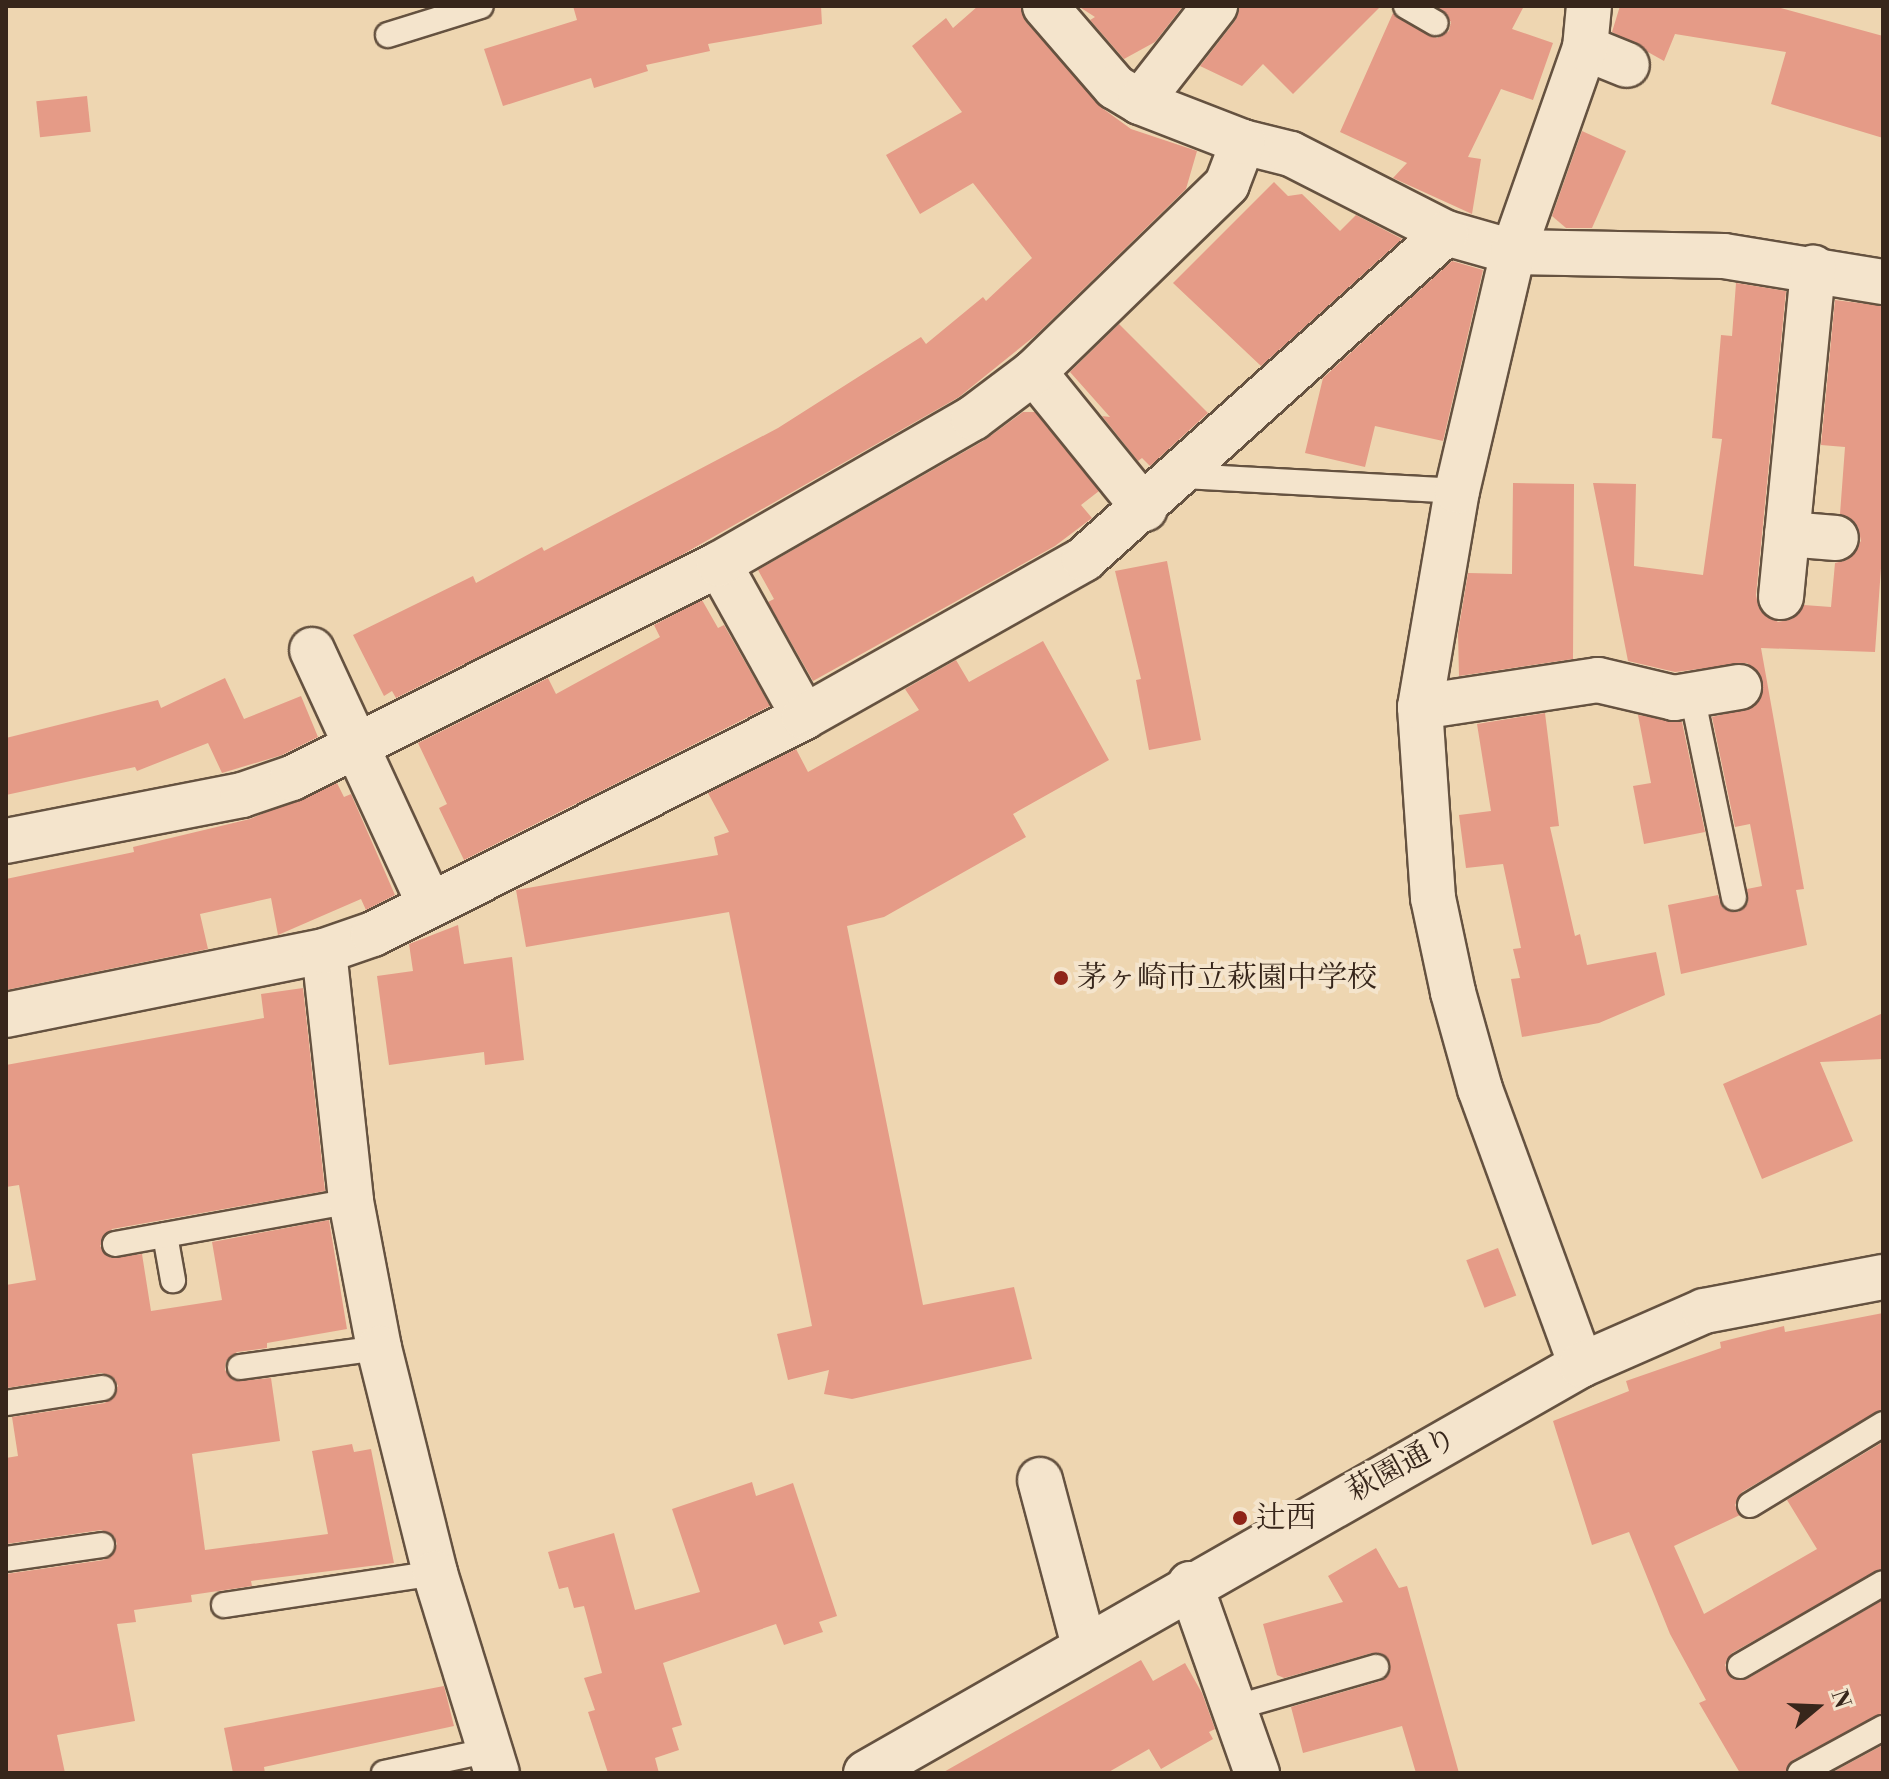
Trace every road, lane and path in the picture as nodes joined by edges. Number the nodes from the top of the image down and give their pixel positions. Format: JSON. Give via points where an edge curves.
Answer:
{"nodes":[{"id":1,"x":481,"y":6,"type":"edge"},
{"id":2,"x":1045,"y":6,"type":"edge"},
{"id":3,"x":1215,"y":6,"type":"edge"},
{"id":4,"x":1406,"y":6,"type":"edge"},
{"id":5,"x":1436,"y":23,"type":"dead end"},
{"id":6,"x":1587,"y":27,"type":"edge"},
{"id":7,"x":388,"y":35,"type":"dead end"},
{"id":8,"x":1627,"y":65,"type":"dead end"},
{"id":9,"x":1140,"y":102,"type":"junction"},
{"id":10,"x":1243,"y":142,"type":"junction"},
{"id":11,"x":1446,"y":233,"type":"junction"},
{"id":12,"x":1513,"y":252,"type":"junction"},
{"id":13,"x":1813,"y":268,"type":"junction"},
{"id":14,"x":1883,"y":282,"type":"edge"},
{"id":15,"x":1034,"y":372,"type":"junction"},
{"id":16,"x":1182,"y":476,"type":"junction"},
{"id":17,"x":1457,"y":491,"type":"junction"},
{"id":18,"x":1145,"y":509,"type":"junction"},
{"id":19,"x":1787,"y":534,"type":"junction"},
{"id":20,"x":1836,"y":538,"type":"dead end"},
{"id":21,"x":719,"y":564,"type":"junction"},
{"id":22,"x":1781,"y":597,"type":"dead end"},
{"id":23,"x":312,"y":650,"type":"dead end"},
{"id":24,"x":1739,"y":687,"type":"dead end"},
{"id":25,"x":1692,"y":695,"type":"junction"},
{"id":26,"x":1420,"y":707,"type":"junction"},
{"id":27,"x":804,"y":717,"type":"junction"},
{"id":28,"x":356,"y":745,"type":"junction"},
{"id":29,"x":6,"y":841,"type":"edge"},
{"id":30,"x":1734,"y":898,"type":"dead end"},
{"id":31,"x":430,"y":905,"type":"junction"},
{"id":32,"x":324,"y":951,"type":"junction"},
{"id":33,"x":6,"y":1015,"type":"edge"},
{"id":34,"x":351,"y":1201,"type":"junction"},
{"id":35,"x":165,"y":1235,"type":"junction"},
{"id":36,"x":115,"y":1244,"type":"dead end"},
{"id":37,"x":1883,"y":1277,"type":"edge"},
{"id":38,"x":173,"y":1280,"type":"dead end"},
{"id":39,"x":379,"y":1348,"type":"junction"},
{"id":40,"x":1581,"y":1365,"type":"junction"},
{"id":41,"x":240,"y":1367,"type":"dead end"},
{"id":42,"x":103,"y":1388,"type":"dead end"},
{"id":43,"x":6,"y":1403,"type":"edge"},
{"id":44,"x":1883,"y":1424,"type":"edge"},
{"id":45,"x":1040,"y":1480,"type":"dead end"},
{"id":46,"x":1750,"y":1505,"type":"dead end"},
{"id":47,"x":102,"y":1545,"type":"dead end"},
{"id":48,"x":6,"y":1559,"type":"edge"},
{"id":49,"x":435,"y":1573,"type":"junction"},
{"id":50,"x":1883,"y":1583,"type":"edge"},
{"id":51,"x":1190,"y":1584,"type":"junction"},
{"id":52,"x":224,"y":1605,"type":"dead end"},
{"id":53,"x":1084,"y":1645,"type":"junction"},
{"id":54,"x":1740,"y":1666,"type":"dead end"},
{"id":55,"x":1376,"y":1667,"type":"dead end"},
{"id":56,"x":1234,"y":1708,"type":"junction"},
{"id":57,"x":1883,"y":1728,"type":"edge"},
{"id":58,"x":494,"y":1762,"type":"edge"},
{"id":59,"x":391,"y":1772,"type":"edge"},
{"id":60,"x":866,"y":1773,"type":"edge"},
{"id":61,"x":1257,"y":1773,"type":"edge"},
{"id":62,"x":1800,"y":1773,"type":"edge"}],
"edges":[{"from":1,"to":7,"type":"lane"},
{"from":2,"to":9,"type":"street","via":[[1115,87]]},
{"from":3,"to":9,"type":"street"},
{"from":4,"to":5,"type":"lane"},
{"from":6,"to":8,"type":"street"},
{"from":6,"to":12,"type":"street"},
{"from":9,"to":10,"type":"street"},
{"from":10,"to":11,"type":"street","via":[[1291,154]]},
{"from":10,"to":15,"type":"street","via":[[1227,184]]},
{"from":11,"to":12,"type":"street"},
{"from":11,"to":16,"type":"street"},
{"from":12,"to":13,"type":"street","via":[[1724,256]]},
{"from":12,"to":17,"type":"street"},
{"from":13,"to":14,"type":"street"},
{"from":13,"to":19,"type":"street"},
{"from":15,"to":18,"type":"street"},
{"from":15,"to":21,"type":"street","via":[[973,418]]},
{"from":16,"to":17,"type":"lane"},
{"from":16,"to":18,"type":"street"},
{"from":17,"to":26,"type":"street"},
{"from":18,"to":27,"type":"street","via":[[1084,559]]},
{"from":19,"to":20,"type":"street"},
{"from":19,"to":22,"type":"street"},
{"from":21,"to":27,"type":"street"},
{"from":21,"to":28,"type":"street"},
{"from":23,"to":28,"type":"street"},
{"from":24,"to":25,"type":"street"},
{"from":25,"to":26,"type":"street","via":[[1674,698],[1598,680]]},
{"from":25,"to":30,"type":"lane"},
{"from":26,"to":40,"type":"street","via":[[1433,898],[1453,992],[1480,1089]]},
{"from":27,"to":31,"type":"street"},
{"from":28,"to":29,"type":"street","via":[[242,795]]},
{"from":28,"to":31,"type":"street"},
{"from":31,"to":32,"type":"street"},
{"from":32,"to":33,"type":"street"},
{"from":32,"to":34,"type":"street"},
{"from":34,"to":35,"type":"lane"},
{"from":34,"to":39,"type":"street"},
{"from":35,"to":36,"type":"lane"},
{"from":35,"to":38,"type":"lane"},
{"from":37,"to":40,"type":"street","name":"萩園通り","via":[[1704,1311]]},
{"from":39,"to":41,"type":"lane"},
{"from":39,"to":49,"type":"street"},
{"from":40,"to":51,"type":"street","name":"萩園通り"},
{"from":42,"to":43,"type":"lane"},
{"from":44,"to":46,"type":"lane"},
{"from":45,"to":53,"type":"street"},
{"from":47,"to":48,"type":"lane"},
{"from":49,"to":52,"type":"lane"},
{"from":49,"to":58,"type":"street"},
{"from":50,"to":54,"type":"lane"},
{"from":51,"to":53,"type":"street","name":"萩園通り"},
{"from":51,"to":56,"type":"street"},
{"from":53,"to":60,"type":"street","name":"萩園通り"},
{"from":55,"to":56,"type":"lane"},
{"from":56,"to":61,"type":"street"},
{"from":57,"to":62,"type":"lane"},
{"from":58,"to":59,"type":"lane"}]}
